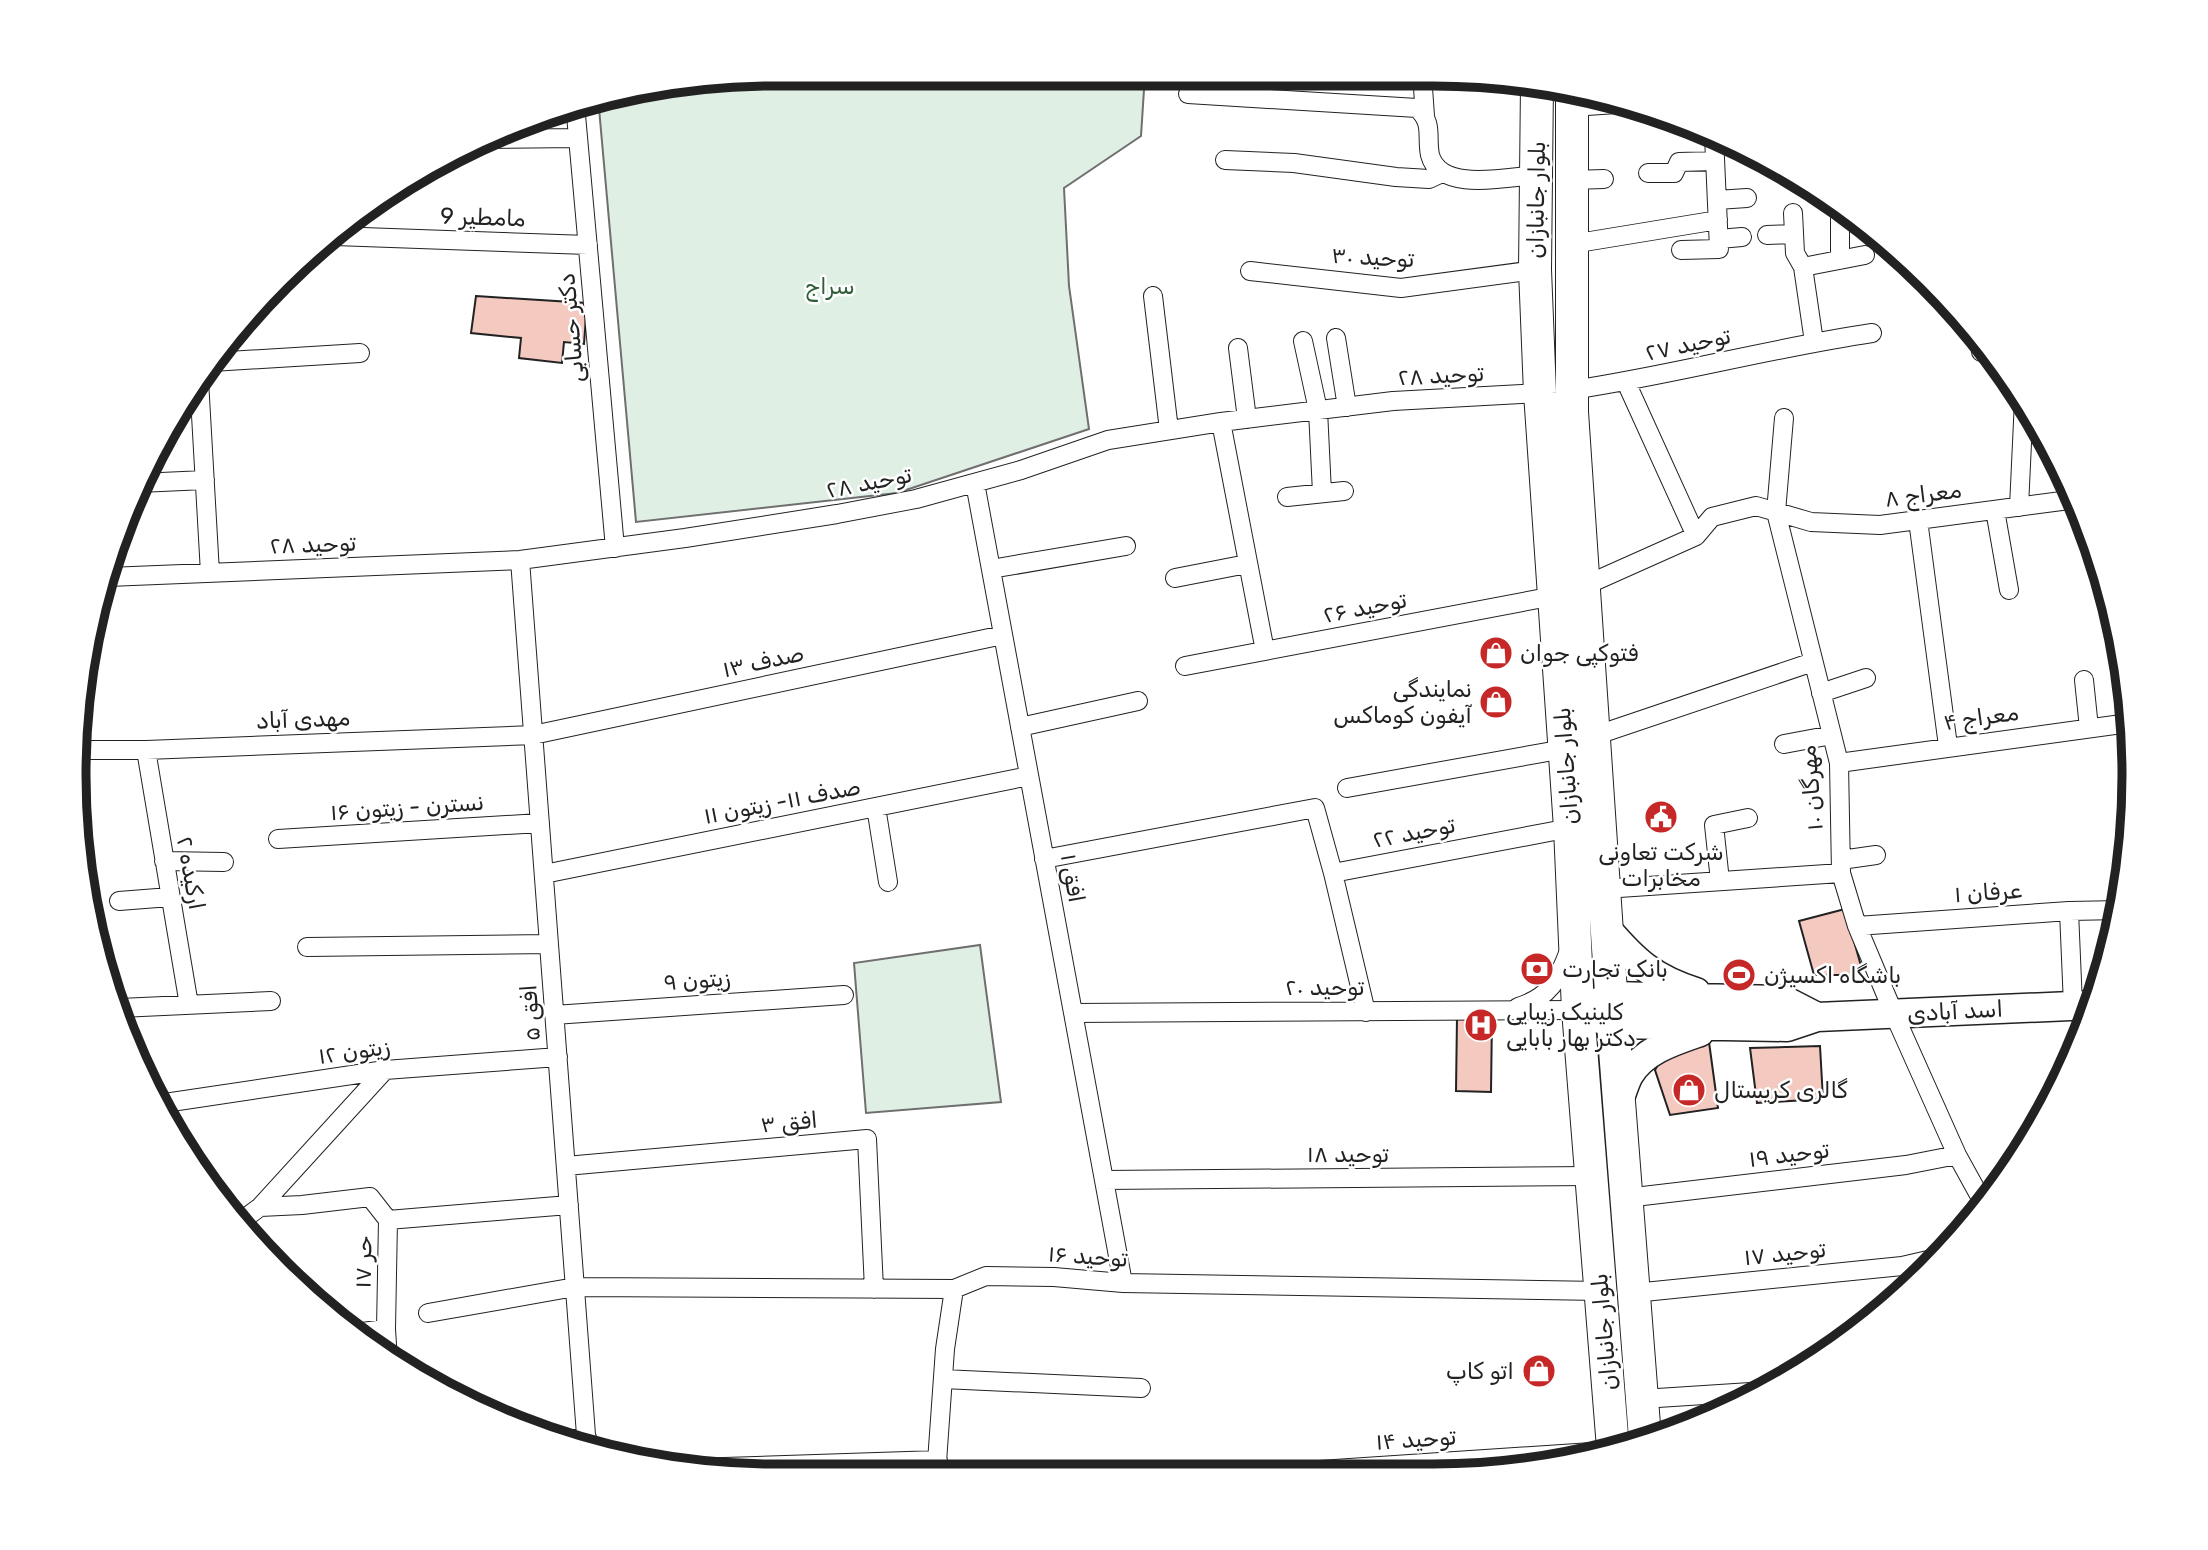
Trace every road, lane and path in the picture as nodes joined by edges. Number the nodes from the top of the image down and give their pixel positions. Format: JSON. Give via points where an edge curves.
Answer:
{"nodes":[{"id":1,"x":1423,"y":86,"type":"edge"},
{"id":2,"x":1188,"y":94,"type":"dead end"},
{"id":3,"x":1537,"y":94,"type":"edge"},
{"id":4,"x":1572,"y":100,"type":"edge"},
{"id":5,"x":576,"y":115,"type":"edge"},
{"id":6,"x":1425,"y":116,"type":"junction"},
{"id":7,"x":578,"y":138,"type":"junction"},
{"id":8,"x":509,"y":139,"type":"edge"},
{"id":9,"x":1714,"y":146,"type":"edge"},
{"id":10,"x":1225,"y":160,"type":"dead end"},
{"id":11,"x":1715,"y":162,"type":"junction"},
{"id":12,"x":1442,"y":173,"type":"junction"},
{"id":13,"x":1648,"y":173,"type":"dead end"},
{"id":14,"x":1536,"y":175,"type":"junction"},
{"id":15,"x":1604,"y":179,"type":"dead end"},
{"id":16,"x":1572,"y":180,"type":"junction"},
{"id":17,"x":1747,"y":198,"type":"dead end"},
{"id":18,"x":1717,"y":200,"type":"junction"},
{"id":19,"x":1793,"y":213,"type":"dead end"},
{"id":20,"x":1840,"y":219,"type":"edge"},
{"id":21,"x":1718,"y":220,"type":"junction"},
{"id":22,"x":1767,"y":234,"type":"dead end"},
{"id":23,"x":1794,"y":234,"type":"junction"},
{"id":24,"x":345,"y":236,"type":"edge"},
{"id":25,"x":1742,"y":237,"type":"dead end"},
{"id":26,"x":1719,"y":239,"type":"junction"},
{"id":27,"x":1572,"y":244,"type":"junction"},
{"id":28,"x":588,"y":245,"type":"junction"},
{"id":29,"x":1681,"y":250,"type":"dead end"},
{"id":30,"x":1865,"y":254,"type":"dead end"},
{"id":31,"x":1840,"y":260,"type":"junction"},
{"id":32,"x":1804,"y":267,"type":"junction"},
{"id":33,"x":1535,"y":270,"type":"junction"},
{"id":34,"x":1250,"y":271,"type":"dead end"},
{"id":35,"x":1153,"y":296,"type":"dead end"},
{"id":36,"x":1872,"y":333,"type":"dead end"},
{"id":37,"x":1336,"y":338,"type":"dead end"},
{"id":38,"x":1303,"y":341,"type":"dead end"},
{"id":39,"x":1814,"y":342,"type":"junction"},
{"id":40,"x":1238,"y":348,"type":"dead end"},
{"id":41,"x":360,"y":353,"type":"dead end"},
{"id":42,"x":224,"y":361,"type":"edge"},
{"id":43,"x":1626,"y":382,"type":"junction"},
{"id":44,"x":1572,"y":390,"type":"junction"},
{"id":45,"x":1540,"y":393,"type":"junction"},
{"id":46,"x":200,"y":395,"type":"edge"},
{"id":47,"x":1347,"y":407,"type":"junction"},
{"id":48,"x":1318,"y":410,"type":"junction"},
{"id":49,"x":1784,"y":418,"type":"dead end"},
{"id":50,"x":1247,"y":419,"type":"junction"},
{"id":51,"x":2023,"y":419,"type":"edge"},
{"id":52,"x":1220,"y":422,"type":"junction"},
{"id":53,"x":1169,"y":430,"type":"junction"},
{"id":54,"x":205,"y":480,"type":"junction"},
{"id":55,"x":151,"y":482,"type":"edge"},
{"id":56,"x":975,"y":483,"type":"junction"},
{"id":57,"x":1344,"y":491,"type":"dead end"},
{"id":58,"x":1322,"y":493,"type":"junction"},
{"id":59,"x":1287,"y":497,"type":"dead end"},
{"id":60,"x":2065,"y":501,"type":"edge"},
{"id":61,"x":2019,"y":507,"type":"junction"},
{"id":62,"x":1995,"y":510,"type":"junction"},
{"id":63,"x":1776,"y":512,"type":"junction"},
{"id":64,"x":1918,"y":520,"type":"junction"},
{"id":65,"x":1696,"y":536,"type":"junction"},
{"id":66,"x":1126,"y":546,"type":"dead end"},
{"id":67,"x":615,"y":548,"type":"junction"},
{"id":68,"x":520,"y":560,"type":"junction"},
{"id":69,"x":1247,"y":564,"type":"junction"},
{"id":70,"x":991,"y":569,"type":"junction"},
{"id":71,"x":210,"y":573,"type":"junction"},
{"id":72,"x":115,"y":578,"type":"edge"},
{"id":73,"x":1175,"y":578,"type":"dead end"},
{"id":74,"x":1584,"y":586,"type":"junction"},
{"id":75,"x":2009,"y":590,"type":"dead end"},
{"id":76,"x":1554,"y":596,"type":"junction"},
{"id":77,"x":1003,"y":635,"type":"junction"},
{"id":78,"x":1265,"y":651,"type":"junction"},
{"id":79,"x":1814,"y":662,"type":"junction"},
{"id":80,"x":1185,"y":666,"type":"dead end"},
{"id":81,"x":1866,"y":678,"type":"dead end"},
{"id":82,"x":2084,"y":680,"type":"dead end"},
{"id":83,"x":1821,"y":693,"type":"junction"},
{"id":84,"x":1138,"y":701,"type":"dead end"},
{"id":85,"x":2120,"y":724,"type":"edge"},
{"id":86,"x":1020,"y":727,"type":"junction"},
{"id":87,"x":2089,"y":728,"type":"junction"},
{"id":88,"x":533,"y":735,"type":"junction"},
{"id":89,"x":1832,"y":735,"type":"junction"},
{"id":90,"x":1594,"y":736,"type":"junction"},
{"id":91,"x":1784,"y":744,"type":"dead end"},
{"id":92,"x":1948,"y":746,"type":"junction"},
{"id":93,"x":1564,"y":749,"type":"junction"},
{"id":94,"x":87,"y":750,"type":"edge"},
{"id":95,"x":146,"y":750,"type":"junction"},
{"id":96,"x":1839,"y":763,"type":"junction"},
{"id":97,"x":1029,"y":776,"type":"junction"},
{"id":98,"x":1347,"y":788,"type":"dead end"},
{"id":99,"x":876,"y":807,"type":"junction"},
{"id":100,"x":1748,"y":818,"type":"dead end"},
{"id":101,"x":540,"y":823,"type":"junction"},
{"id":102,"x":1570,"y":828,"type":"junction"},
{"id":103,"x":278,"y":839,"type":"dead end"},
{"id":104,"x":1876,"y":855,"type":"dead end"},
{"id":105,"x":1044,"y":859,"type":"junction"},
{"id":106,"x":164,"y":861,"type":"junction"},
{"id":107,"x":224,"y":862,"type":"dead end"},
{"id":108,"x":1841,"y":866,"type":"junction"},
{"id":109,"x":1333,"y":873,"type":"junction"},
{"id":110,"x":544,"y":874,"type":"junction"},
{"id":111,"x":1720,"y":881,"type":"junction"},
{"id":112,"x":888,"y":882,"type":"dead end"},
{"id":113,"x":1604,"y":890,"type":"junction"},
{"id":114,"x":170,"y":897,"type":"junction"},
{"id":115,"x":119,"y":901,"type":"dead end"},
{"id":116,"x":2109,"y":910,"type":"edge"},
{"id":117,"x":2069,"y":911,"type":"junction"},
{"id":118,"x":1857,"y":926,"type":"junction"},
{"id":119,"x":1607,"y":929,"type":"junction"},
{"id":120,"x":1575,"y":934,"type":"junction"},
{"id":121,"x":549,"y":944,"type":"junction"},
{"id":122,"x":307,"y":947,"type":"dead end"},
{"id":123,"x":844,"y":995,"type":"dead end"},
{"id":124,"x":271,"y":1001,"type":"dead end"},
{"id":125,"x":189,"y":1005,"type":"junction"},
{"id":126,"x":2083,"y":1005,"type":"edge"},
{"id":127,"x":126,"y":1008,"type":"edge"},
{"id":128,"x":1578,"y":1010,"type":"junction"},
{"id":129,"x":1612,"y":1010,"type":"junction"},
{"id":130,"x":1506,"y":1011,"type":"junction"},
{"id":131,"x":1366,"y":1012,"type":"junction"},
{"id":132,"x":1718,"y":1012,"type":"junction"},
{"id":133,"x":1073,"y":1013,"type":"junction"},
{"id":134,"x":1894,"y":1014,"type":"junction"},
{"id":135,"x":554,"y":1015,"type":"junction"},
{"id":136,"x":558,"y":1057,"type":"junction"},
{"id":137,"x":385,"y":1070,"type":"junction"},
{"id":138,"x":1619,"y":1101,"type":"junction"},
{"id":139,"x":169,"y":1102,"type":"edge"},
{"id":140,"x":1958,"y":1155,"type":"junction"},
{"id":141,"x":566,"y":1166,"type":"junction"},
{"id":142,"x":1592,"y":1176,"type":"junction"},
{"id":143,"x":1104,"y":1180,"type":"junction"},
{"id":144,"x":1980,"y":1196,"type":"edge"},
{"id":145,"x":1626,"y":1198,"type":"junction"},
{"id":146,"x":569,"y":1205,"type":"junction"},
{"id":147,"x":260,"y":1207,"type":"junction"},
{"id":148,"x":247,"y":1217,"type":"edge"},
{"id":149,"x":388,"y":1220,"type":"junction"},
{"id":150,"x":1920,"y":1262,"type":"edge"},
{"id":151,"x":1123,"y":1283,"type":"junction"},
{"id":152,"x":575,"y":1287,"type":"junction"},
{"id":153,"x":874,"y":1289,"type":"junction"},
{"id":154,"x":954,"y":1289,"type":"junction"},
{"id":155,"x":1600,"y":1291,"type":"junction"},
{"id":156,"x":1634,"y":1293,"type":"junction"},
{"id":157,"x":428,"y":1313,"type":"dead end"},
{"id":158,"x":386,"y":1329,"type":"junction"},
{"id":159,"x":368,"y":1331,"type":"edge"},
{"id":160,"x":387,"y":1344,"type":"edge"},
{"id":161,"x":943,"y":1379,"type":"junction"},
{"id":162,"x":1140,"y":1388,"type":"dead end"},
{"id":163,"x":1738,"y":1393,"type":"edge"},
{"id":164,"x":1642,"y":1399,"type":"junction"},
{"id":165,"x":1644,"y":1431,"type":"edge"},
{"id":166,"x":587,"y":1438,"type":"edge"},
{"id":167,"x":1612,"y":1441,"type":"edge"},
{"id":168,"x":1539,"y":1455,"type":"edge"},
{"id":169,"x":937,"y":1464,"type":"edge"},
{"id":170,"x":1410,"y":1464,"type":"edge"}],
"edges":[{"from":1,"to":6,"type":"street"},
{"from":2,"to":6,"type":"street","via":[[1406,107]]},
{"from":3,"to":14,"type":"highway","name":"بلوار جانبازان"},
{"from":4,"to":16,"type":"highway","name":"بلوار جانبازان"},
{"from":5,"to":7,"type":"street","name":"دکتر حسابی"},
{"from":6,"to":12,"type":"street","via":[[1431,157]]},
{"from":7,"to":8,"type":"street"},
{"from":7,"to":28,"type":"street","name":"دکتر حسابی"},
{"from":9,"to":11,"type":"street"},
{"from":10,"to":12,"type":"street","via":[[1429,179]]},
{"from":11,"to":13,"type":"street","via":[[1679,162],[1674,173]]},
{"from":11,"to":18,"type":"street"},
{"from":12,"to":14,"type":"street","via":[[1462,181]]},
{"from":14,"to":33,"type":"highway","name":"بلوار جانبازان"},
{"from":15,"to":16,"type":"street"},
{"from":16,"to":27,"type":"highway","name":"بلوار جانبازان"},
{"from":17,"to":18,"type":"street"},
{"from":18,"to":21,"type":"street"},
{"from":19,"to":23,"type":"street"},
{"from":20,"to":31,"type":"street"},
{"from":21,"to":26,"type":"street"},
{"from":21,"to":27,"type":"street"},
{"from":22,"to":23,"type":"street"},
{"from":23,"to":32,"type":"street","via":[[1795,253]]},
{"from":24,"to":28,"type":"street","name":"مامطیر 9"},
{"from":25,"to":26,"type":"street"},
{"from":26,"to":29,"type":"street","via":[[1719,249]]},
{"from":27,"to":44,"type":"highway","name":"بلوار جانبازان"},
{"from":28,"to":67,"type":"street","name":"دکتر حسابی"},
{"from":30,"to":31,"type":"street"},
{"from":31,"to":32,"type":"street"},
{"from":32,"to":39,"type":"street"},
{"from":33,"to":34,"type":"street","name":"توحید ۳۰","via":[[1401,288]]},
{"from":33,"to":45,"type":"highway","name":"بلوار جانبازان"},
{"from":35,"to":53,"type":"street"},
{"from":36,"to":39,"type":"street","name":"توحید ۲۷"},
{"from":37,"to":47,"type":"street"},
{"from":38,"to":48,"type":"street"},
{"from":39,"to":43,"type":"street","name":"توحید ۲۷"},
{"from":40,"to":50,"type":"street"},
{"from":41,"to":42,"type":"street"},
{"from":43,"to":44,"type":"street","name":"توحید ۲۷"},
{"from":43,"to":65,"type":"street"},
{"from":44,"to":74,"type":"highway","name":"بلوار جانبازان"},
{"from":45,"to":47,"type":"street","name":"توحید ۲۸"},
{"from":45,"to":76,"type":"highway","name":"بلوار جانبازان"},
{"from":46,"to":54,"type":"street"},
{"from":47,"to":48,"type":"street","name":"توحید ۲۸"},
{"from":48,"to":50,"type":"street","name":"توحید ۲۸"},
{"from":48,"to":58,"type":"street"},
{"from":49,"to":63,"type":"street","name":"مهرگان ۱۰"},
{"from":50,"to":52,"type":"street","name":"توحید ۲۸"},
{"from":51,"to":61,"type":"street"},
{"from":52,"to":53,"type":"street","name":"توحید ۲۸"},
{"from":52,"to":69,"type":"street"},
{"from":53,"to":56,"type":"street","name":"توحید ۲۸","via":[[1108,440]]},
{"from":54,"to":55,"type":"street"},
{"from":54,"to":71,"type":"street"},
{"from":56,"to":67,"type":"street","name":"توحید ۲۸","via":[[837,514]]},
{"from":56,"to":70,"type":"street","name":"افق ۱"},
{"from":57,"to":58,"type":"street"},
{"from":58,"to":59,"type":"street"},
{"from":60,"to":61,"type":"street","name":"معراج ۸"},
{"from":61,"to":62,"type":"street","name":"معراج ۸"},
{"from":62,"to":64,"type":"street","name":"معراج ۸"},
{"from":62,"to":75,"type":"street"},
{"from":63,"to":64,"type":"street","name":"معراج ۸","via":[[1811,522],[1880,525]]},
{"from":63,"to":65,"type":"street","name":"معراج ۸","via":[[1756,506],[1712,517]]},
{"from":63,"to":79,"type":"street","name":"مهرگان ۱۰"},
{"from":64,"to":92,"type":"street"},
{"from":65,"to":74,"type":"street","name":"معراج ۸"},
{"from":66,"to":70,"type":"street"},
{"from":67,"to":68,"type":"street","name":"توحید ۲۸"},
{"from":68,"to":71,"type":"street","name":"توحید ۲۸"},
{"from":68,"to":88,"type":"street"},
{"from":69,"to":73,"type":"street"},
{"from":69,"to":78,"type":"street"},
{"from":70,"to":77,"type":"street","name":"افق ۱"},
{"from":71,"to":72,"type":"street","name":"توحید ۲۸","via":[[159,583]]},
{"from":74,"to":90,"type":"highway","name":"بلوار جانبازان"},
{"from":76,"to":78,"type":"street","name":"توحید ۲۶"},
{"from":76,"to":93,"type":"highway","name":"بلوار جانبازان"},
{"from":77,"to":86,"type":"street","name":"افق ۱"},
{"from":77,"to":88,"type":"street","name":"صدف ۱۳"},
{"from":78,"to":80,"type":"street","name":"توحید ۲۶"},
{"from":79,"to":83,"type":"street","name":"مهرگان ۱۰"},
{"from":79,"to":90,"type":"street"},
{"from":81,"to":83,"type":"street"},
{"from":82,"to":87,"type":"street"},
{"from":83,"to":89,"type":"street","name":"مهرگان ۱۰"},
{"from":84,"to":86,"type":"street"},
{"from":85,"to":87,"type":"street","name":"معراج ۴"},
{"from":86,"to":97,"type":"street","name":"افق ۱"},
{"from":87,"to":92,"type":"street","name":"معراج ۴"},
{"from":88,"to":95,"type":"street","name":"مهدی آباد"},
{"from":88,"to":101,"type":"street","name":"افق ۵"},
{"from":89,"to":91,"type":"street"},
{"from":89,"to":96,"type":"street","name":"مهرگان ۱۰"},
{"from":90,"to":113,"type":"highway","name":"بلوار جانبازان"},
{"from":92,"to":96,"type":"street","name":"معراج ۴"},
{"from":93,"to":98,"type":"street"},
{"from":93,"to":102,"type":"highway","name":"بلوار جانبازان"},
{"from":94,"to":95,"type":"street","name":"مهدی آباد"},
{"from":95,"to":106,"type":"street","name":"ارکیده ۲"},
{"from":96,"to":108,"type":"street","name":"مهرگان ۱۰"},
{"from":97,"to":99,"type":"street","name":"صدف ۱۱- زیتون ۱۱"},
{"from":97,"to":105,"type":"street","name":"افق ۱"},
{"from":99,"to":110,"type":"street","name":"صدف ۱۱- زیتون ۱۱"},
{"from":99,"to":112,"type":"street"},
{"from":100,"to":111,"type":"street","via":[[1714,825]]},
{"from":101,"to":103,"type":"street","name":"نسترن - زیتون ۱۶"},
{"from":101,"to":110,"type":"street","name":"افق ۵"},
{"from":102,"to":109,"type":"street","name":"توحید ۲۲"},
{"from":102,"to":120,"type":"highway","name":"بلوار جانبازان"},
{"from":104,"to":108,"type":"street"},
{"from":105,"to":109,"type":"street","via":[[1315,808]]},
{"from":105,"to":133,"type":"street","name":"افق ۱"},
{"from":106,"to":107,"type":"street"},
{"from":106,"to":114,"type":"street","name":"ارکیده ۲"},
{"from":108,"to":111,"type":"street"},
{"from":108,"to":118,"type":"street","name":"مهرگان ۱۰"},
{"from":109,"to":131,"type":"street"},
{"from":110,"to":121,"type":"street","name":"افق ۵"},
{"from":111,"to":113,"type":"street"},
{"from":113,"to":119,"type":"highway","name":"بلوار جانبازان"},
{"from":114,"to":115,"type":"street"},
{"from":114,"to":125,"type":"street","name":"ارکیده ۲"},
{"from":116,"to":117,"type":"street","name":"عرفان ۱"},
{"from":117,"to":118,"type":"street","name":"عرفان ۱"},
{"from":117,"to":126,"type":"street"},
{"from":118,"to":134,"type":"street","name":"مهرگان ۱۰"},
{"from":119,"to":129,"type":"highway","name":"بلوار جانبازان"},
{"from":119,"to":132,"type":"main road","via":[[1653,975]]},
{"from":120,"to":128,"type":"highway","name":"بلوار جانبازان"},
{"from":120,"to":130,"type":"street","via":[[1558,980],[1540,998]]},
{"from":121,"to":122,"type":"street"},
{"from":121,"to":135,"type":"street","name":"افق ۵"},
{"from":123,"to":135,"type":"street","name":"زیتون ۹"},
{"from":124,"to":125,"type":"street"},
{"from":125,"to":127,"type":"street"},
{"from":126,"to":134,"type":"main road","name":"اسد آبادی"},
{"from":128,"to":129,"type":"main road"},
{"from":128,"to":130,"type":"street","name":"توحید ۲۰"},
{"from":128,"to":142,"type":"highway","name":"بلوار جانبازان"},
{"from":129,"to":132,"type":"main road","name":"اسد آبادی"},
{"from":129,"to":138,"type":"highway","name":"بلوار جانبازان"},
{"from":130,"to":131,"type":"street","name":"توحید ۲۰"},
{"from":131,"to":133,"type":"street","name":"توحید ۲۰"},
{"from":132,"to":134,"type":"main road","name":"اسد آبادی","via":[[1787,1027],[1817,1017]]},
{"from":132,"to":138,"type":"main road","via":[[1645,1057],[1629,1074]]},
{"from":133,"to":143,"type":"street","name":"افق ۱"},
{"from":134,"to":140,"type":"street","name":"مهرگان ۱۰"},
{"from":135,"to":136,"type":"street","name":"افق ۵"},
{"from":136,"to":137,"type":"street","name":"زیتون ۱۲"},
{"from":136,"to":141,"type":"street","name":"افق ۵"},
{"from":137,"to":139,"type":"street","name":"زیتون ۱۲"},
{"from":137,"to":147,"type":"street"},
{"from":138,"to":145,"type":"highway","name":"بلوار جانبازان"},
{"from":140,"to":144,"type":"street","name":"مهرگان ۱۰"},
{"from":140,"to":145,"type":"street","name":"توحید ۱۹"},
{"from":141,"to":146,"type":"street","name":"افق ۵"},
{"from":141,"to":153,"type":"street","name":"افق ۳","via":[[867,1139]]},
{"from":142,"to":143,"type":"street","name":"توحید ۱۸"},
{"from":142,"to":155,"type":"highway","name":"بلوار جانبازان"},
{"from":143,"to":151,"type":"street","name":"افق ۱"},
{"from":145,"to":156,"type":"highway","name":"بلوار جانبازان"},
{"from":146,"to":149,"type":"street"},
{"from":146,"to":152,"type":"street","name":"افق ۵"},
{"from":147,"to":148,"type":"street"},
{"from":147,"to":149,"type":"street","name":"حر ۱۷","via":[[370,1197]]},
{"from":149,"to":158,"type":"street","name":"حر ۱۷"},
{"from":150,"to":156,"type":"street","name":"توحید ۱۷"},
{"from":151,"to":154,"type":"street","name":"توحید ۱۶","via":[[986,1276]]},
{"from":151,"to":155,"type":"street","name":"توحید ۱۶"},
{"from":152,"to":153,"type":"street","name":"توحید ۱۶"},
{"from":152,"to":157,"type":"street","name":"توحید ۱۶"},
{"from":152,"to":166,"type":"street","name":"افق ۵"},
{"from":153,"to":154,"type":"street","name":"توحید ۱۶"},
{"from":154,"to":161,"type":"street"},
{"from":155,"to":167,"type":"highway","name":"بلوار جانبازان"},
{"from":156,"to":164,"type":"highway","name":"بلوار جانبازان"},
{"from":158,"to":159,"type":"street"},
{"from":158,"to":160,"type":"street","name":"حر ۱۷"},
{"from":161,"to":162,"type":"street"},
{"from":161,"to":169,"type":"street"},
{"from":163,"to":164,"type":"street"},
{"from":164,"to":165,"type":"highway","name":"بلوار جانبازان"},
{"from":168,"to":170,"type":"street","name":"توحید ۱۴"}]}
